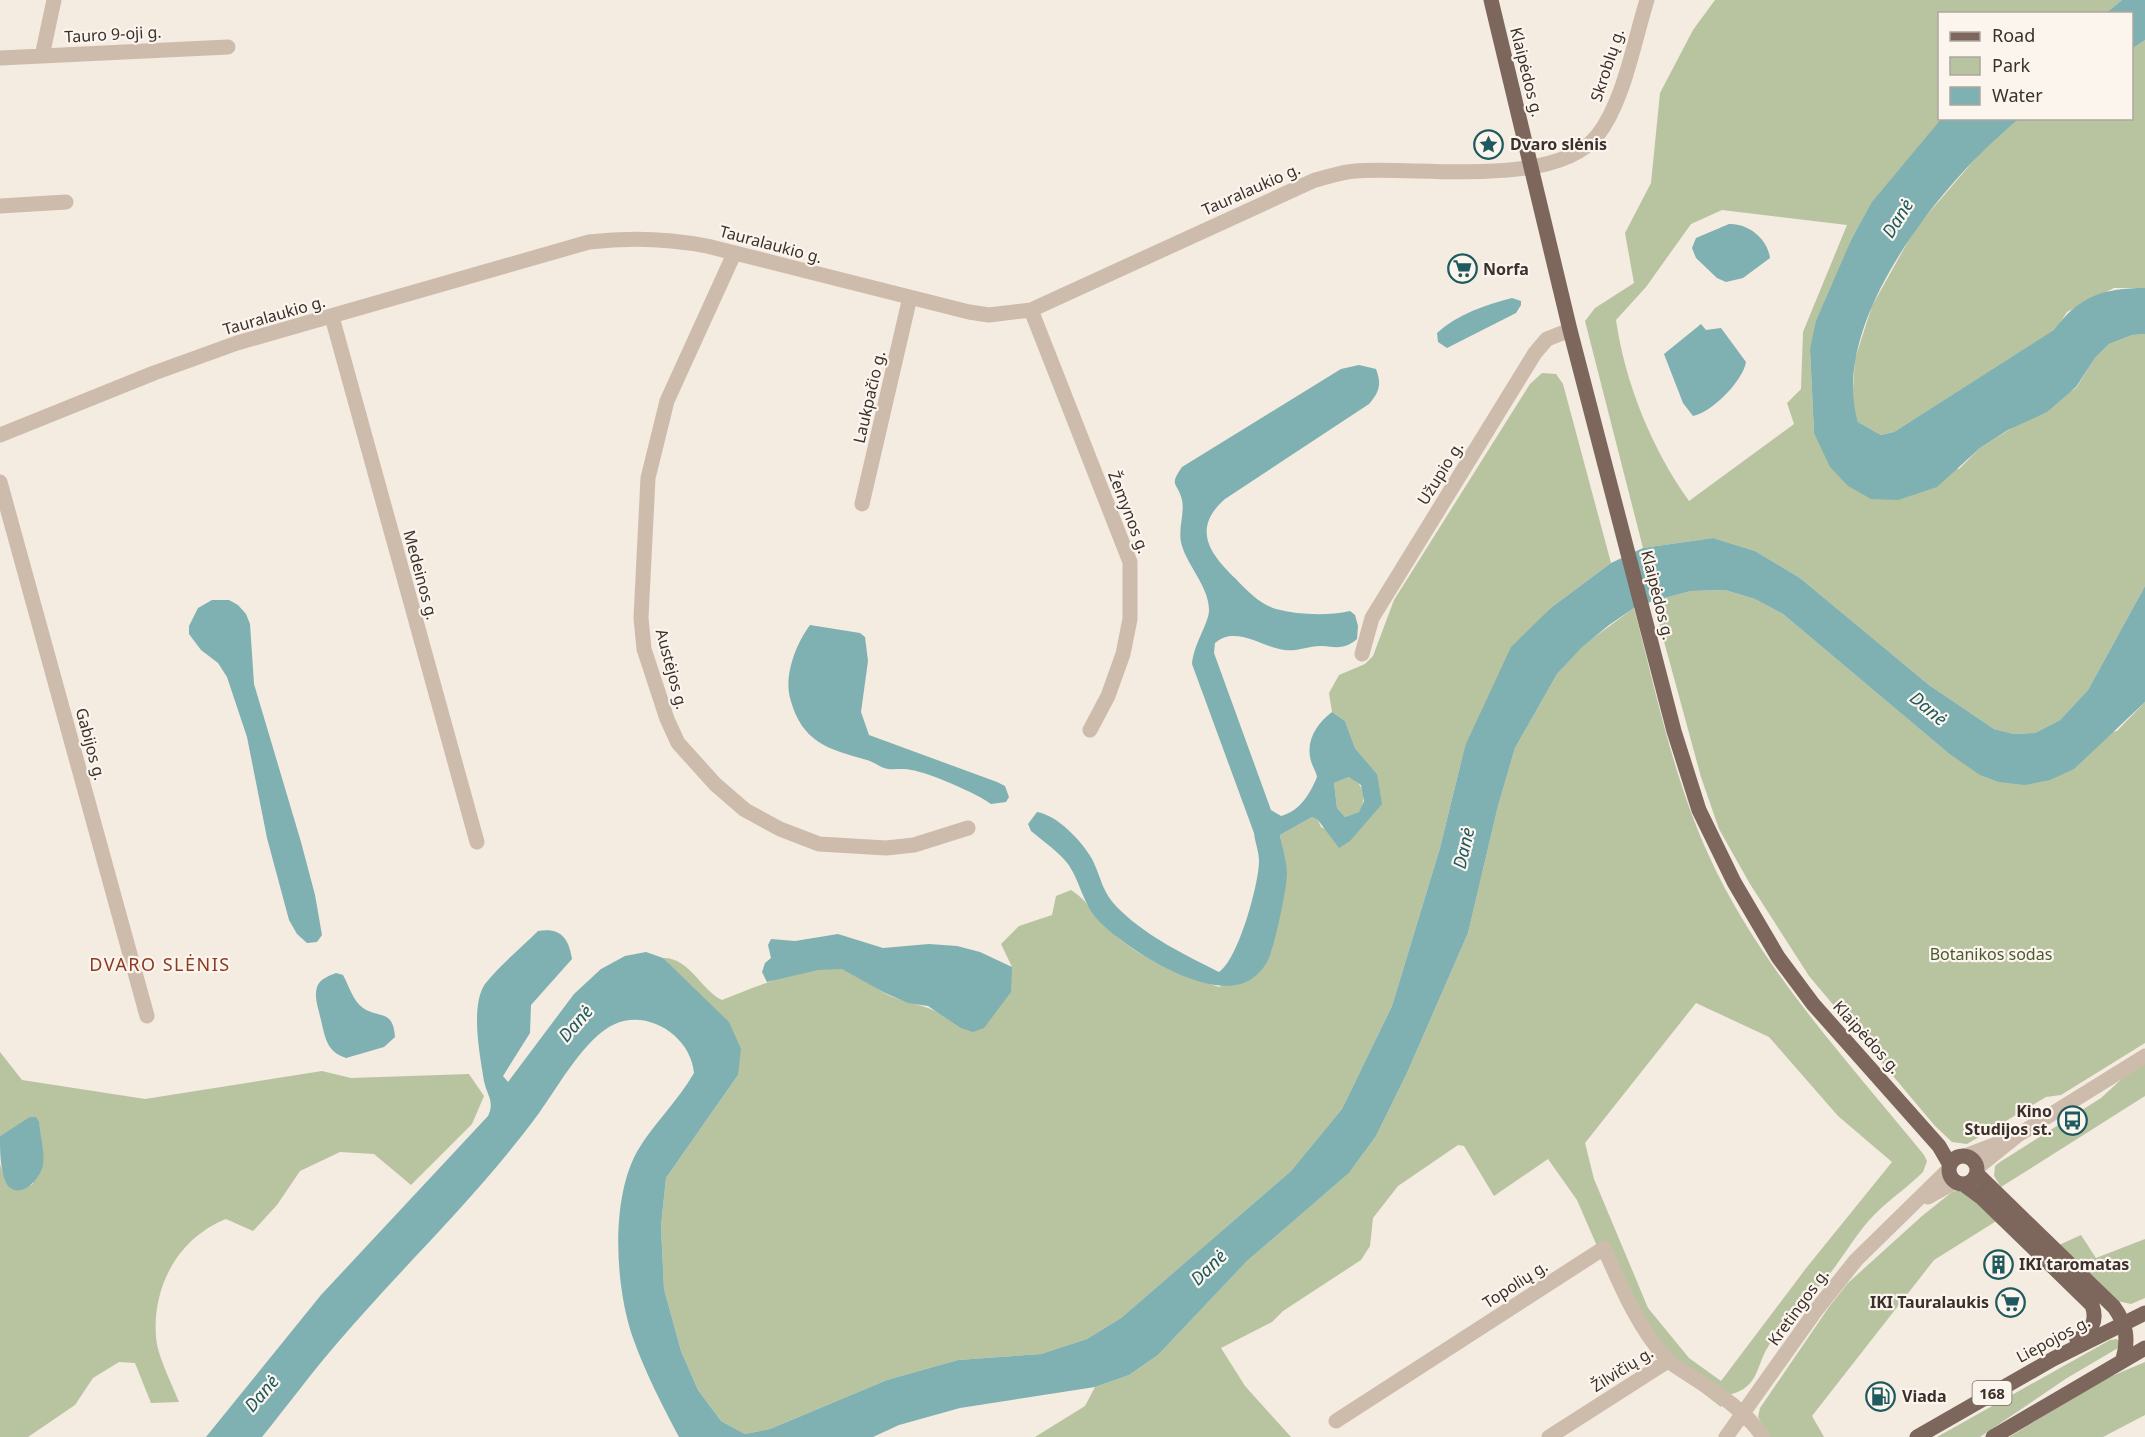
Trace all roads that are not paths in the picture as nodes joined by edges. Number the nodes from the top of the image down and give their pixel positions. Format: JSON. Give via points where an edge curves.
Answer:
{"nodes":[{"id":1,"x":54,"y":0,"type":"edge"},
{"id":2,"x":1491,"y":0,"type":"edge"},
{"id":3,"x":1647,"y":0,"type":"edge"},
{"id":4,"x":228,"y":47,"type":"dead end"},
{"id":5,"x":42,"y":56,"type":"junction"},
{"id":6,"x":0,"y":58,"type":"edge"},
{"id":7,"x":1531,"y":166,"type":"junction"},
{"id":8,"x":66,"y":202,"type":"dead end"},
{"id":9,"x":0,"y":206,"type":"edge"},
{"id":10,"x":734,"y":254,"type":"junction"},
{"id":11,"x":910,"y":297,"type":"junction"},
{"id":12,"x":1031,"y":310,"type":"junction"},
{"id":13,"x":332,"y":317,"type":"junction"},
{"id":14,"x":1570,"y":330,"type":"junction"},
{"id":15,"x":0,"y":435,"type":"edge"},
{"id":16,"x":0,"y":482,"type":"edge"},
{"id":17,"x":862,"y":504,"type":"dead end"},
{"id":18,"x":1362,"y":654,"type":"dead end"},
{"id":19,"x":1090,"y":730,"type":"dead end"},
{"id":20,"x":968,"y":828,"type":"dead end"},
{"id":21,"x":477,"y":842,"type":"dead end"},
{"id":22,"x":147,"y":1016,"type":"dead end"},
{"id":23,"x":2145,"y":1056,"type":"edge"},
{"id":24,"x":2018,"y":1135,"type":"junction"},
{"id":25,"x":1934,"y":1140,"type":"junction"},
{"id":26,"x":1992,"y":1156,"type":"junction"},
{"id":27,"x":1957,"y":1169,"type":"junction"},
{"id":28,"x":1977,"y":1171,"type":"junction"},
{"id":29,"x":1992,"y":1189,"type":"junction"},
{"id":30,"x":1924,"y":1192,"type":"junction"},
{"id":31,"x":1910,"y":1208,"type":"junction"},
{"id":32,"x":2145,"y":1304,"type":"edge"},
{"id":33,"x":2114,"y":1307,"type":"junction"},
{"id":34,"x":2145,"y":1313,"type":"edge"},
{"id":35,"x":2124,"y":1322,"type":"junction"},
{"id":36,"x":2145,"y":1348,"type":"edge"},
{"id":37,"x":2067,"y":1351,"type":"junction"},
{"id":38,"x":2123,"y":1359,"type":"junction"},
{"id":39,"x":1668,"y":1361,"type":"junction"},
{"id":40,"x":1743,"y":1414,"type":"junction"},
{"id":41,"x":1336,"y":1422,"type":"dead end"},
{"id":42,"x":1549,"y":1437,"type":"edge"},
{"id":43,"x":1726,"y":1437,"type":"edge"},
{"id":44,"x":1763,"y":1437,"type":"edge"},
{"id":45,"x":1917,"y":1437,"type":"edge"},
{"id":46,"x":1993,"y":1437,"type":"edge"}],
"edges":[{"from":1,"to":5,"type":"street"},
{"from":2,"to":7,"type":"main road","name":"Klaipėdos g."},
{"from":3,"to":7,"type":"street","name":"Skroblų g.","via":[[1613,109],[1596,137],[1567,156]]},
{"from":4,"to":5,"type":"street","name":"Tauro 9-oji g."},
{"from":5,"to":6,"type":"street","name":"Tauro 9-oji g."},
{"from":7,"to":12,"type":"street","name":"Tauralaukio g.","via":[[1506,172],[1355,171],[1315,180]]},
{"from":7,"to":14,"type":"main road","name":"Klaipėdos g."},
{"from":8,"to":9,"type":"street"},
{"from":10,"to":11,"type":"street","name":"Tauralaukio g."},
{"from":10,"to":13,"type":"street","name":"Tauralaukio g.","via":[[663,238],[589,242]]},
{"from":10,"to":20,"type":"street","name":"Austėjos g.","via":[[667,401],[648,478],[640,618],[644,649],[667,719],[678,743],[715,784],[745,810],[780,830],[819,844],[886,848],[914,845]]},
{"from":11,"to":12,"type":"street","name":"Tauralaukio g.","via":[[989,315]]},
{"from":11,"to":17,"type":"street","name":"Laukpačio g."},
{"from":12,"to":19,"type":"street","name":"Žemynos g.","via":[[1130,562],[1130,619],[1123,654]]},
{"from":13,"to":15,"type":"street","name":"Tauralaukio g.","via":[[216,350]]},
{"from":13,"to":21,"type":"street","name":"Medeinos g."},
{"from":14,"to":18,"type":"street","name":"Užupio g.","via":[[1547,339],[1535,353],[1372,618]]},
{"from":14,"to":25,"type":"main road","name":"Klaipėdos g.","via":[[1685,771],[1716,849],[1778,957],[1813,1004]]},
{"from":16,"to":22,"type":"street","name":"Gabijos g."},
{"from":23,"to":24,"type":"street","name":"Kretingos g."},
{"from":24,"to":26,"type":"street","name":"Kretingos g."},
{"from":24,"to":27,"type":"street","name":"Kretingos g."},
{"from":25,"to":27,"type":"main road"},
{"from":25,"to":30,"type":"street","name":"Klaipėdos g.","via":[[1938,1160]]},
{"from":26,"to":28,"type":"street","name":"Kretingos g."},
{"from":26,"to":29,"type":"street"},
{"from":27,"to":28,"type":"main road","via":[[1974,1161]]},
{"from":27,"to":28,"type":"main road","via":[[1969,1183]]},
{"from":27,"to":30,"type":"street","name":"Kretingos g."},
{"from":27,"to":31,"type":"street","name":"Kretingos g."},
{"from":27,"to":37,"type":"main road","via":[[2092,1305],[2092,1326]]},
{"from":28,"to":29,"type":"main road"},
{"from":29,"to":33,"type":"main road"},
{"from":30,"to":31,"type":"street","name":"Kretingos g."},
{"from":31,"to":40,"type":"street","name":"Kretingos g.","via":[[1848,1269]]},
{"from":32,"to":33,"type":"main road","via":[[2127,1310]]},
{"from":33,"to":35,"type":"main road"},
{"from":34,"to":35,"type":"main road","name":"Liepojos g.","number":"168"},
{"from":35,"to":37,"type":"main road","name":"Liepojos g.","number":"168"},
{"from":35,"to":38,"type":"main road","via":[[2127,1339]]},
{"from":36,"to":38,"type":"main road","number":"168"},
{"from":37,"to":45,"type":"main road","name":"Liepojos g.","number":"168"},
{"from":38,"to":46,"type":"main road","number":"168"},
{"from":39,"to":40,"type":"street","name":"Žilvičių g."},
{"from":39,"to":41,"type":"street","name":"Topolių g.","via":[[1648,1339],[1632,1312],[1604,1248]]},
{"from":39,"to":42,"type":"street","name":"Žilvičių g."},
{"from":40,"to":43,"type":"street","name":"Kretingos g."},
{"from":40,"to":44,"type":"street","name":"Žilvičių g."}]}
